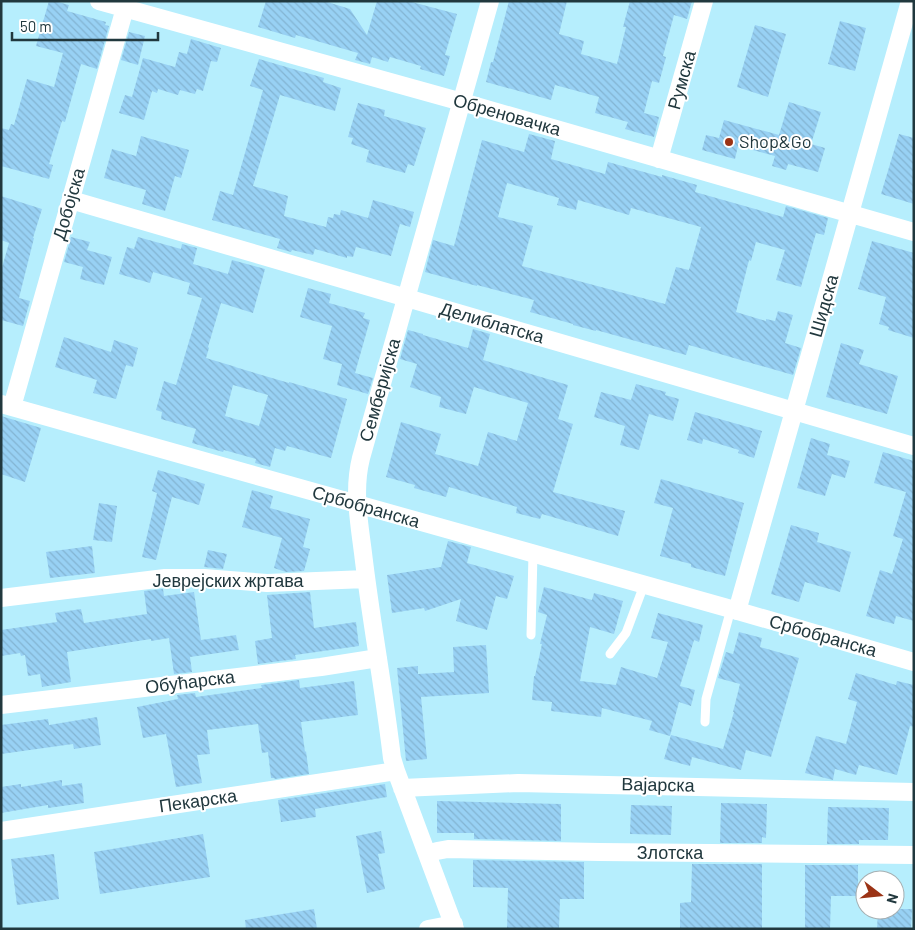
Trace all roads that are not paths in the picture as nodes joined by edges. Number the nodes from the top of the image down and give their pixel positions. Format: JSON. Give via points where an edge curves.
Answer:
{"nodes":[{"id":1,"x":100,"y":1,"type":"edge"},
{"id":2,"x":490,"y":1,"type":"edge"},
{"id":3,"x":704,"y":1,"type":"edge"},
{"id":4,"x":910,"y":1,"type":"edge"},
{"id":5,"x":126,"y":5,"type":"edge"},
{"id":6,"x":462,"y":102,"type":"junction"},
{"id":7,"x":659,"y":159,"type":"junction"},
{"id":8,"x":70,"y":200,"type":"junction"},
{"id":9,"x":849,"y":214,"type":"junction"},
{"id":10,"x":914,"y":232,"type":"edge"},
{"id":11,"x":405,"y":298,"type":"junction"},
{"id":12,"x":7,"y":406,"type":"edge"},
{"id":13,"x":794,"y":411,"type":"junction"},
{"id":14,"x":914,"y":446,"type":"edge"},
{"id":15,"x":357,"y":504,"type":"junction"},
{"id":16,"x":532,"y":554,"type":"junction"},
{"id":17,"x":366,"y":579,"type":"junction"},
{"id":18,"x":644,"y":585,"type":"junction"},
{"id":19,"x":1,"y":598,"type":"edge"},
{"id":20,"x":734,"y":610,"type":"junction"},
{"id":21,"x":531,"y":634,"type":"dead end"},
{"id":22,"x":610,"y":654,"type":"dead end"},
{"id":23,"x":378,"y":658,"type":"junction"},
{"id":24,"x":914,"y":662,"type":"edge"},
{"id":25,"x":1,"y":705,"type":"edge"},
{"id":26,"x":704,"y":722,"type":"dead end"},
{"id":27,"x":396,"y":771,"type":"junction"},
{"id":28,"x":402,"y":788,"type":"junction"},
{"id":29,"x":914,"y":792,"type":"edge"},
{"id":30,"x":1,"y":831,"type":"edge"},
{"id":31,"x":427,"y":854,"type":"junction"},
{"id":32,"x":914,"y":854,"type":"edge"},
{"id":33,"x":455,"y":926,"type":"edge"},
{"id":34,"x":428,"y":929,"type":"edge"}],
"edges":[{"from":1,"to":5,"type":"street","name":"Обреновачка"},
{"from":2,"to":6,"type":"street","name":"Семберијска"},
{"from":3,"to":7,"type":"street","name":"Румска"},
{"from":4,"to":9,"type":"street","name":"Шидска"},
{"from":5,"to":6,"type":"street","name":"Обреновачка"},
{"from":5,"to":8,"type":"street","name":"Добојска"},
{"from":6,"to":7,"type":"street","name":"Обреновачка"},
{"from":6,"to":11,"type":"street","name":"Семберијска"},
{"from":7,"to":9,"type":"street","name":"Обреновачка"},
{"from":8,"to":11,"type":"street","name":"Делиблатска"},
{"from":8,"to":12,"type":"street","name":"Добојска"},
{"from":9,"to":10,"type":"street","name":"Обреновачка"},
{"from":9,"to":13,"type":"street","name":"Шидска"},
{"from":11,"to":13,"type":"street","name":"Делиблатска"},
{"from":11,"to":15,"type":"street","name":"Семберијска","via":[[358,470]]},
{"from":12,"to":15,"type":"street","name":"Србобранска"},
{"from":13,"to":14,"type":"street","name":"Делиблатска"},
{"from":13,"to":20,"type":"street","name":"Шидска"},
{"from":15,"to":16,"type":"street","name":"Србобранска"},
{"from":15,"to":17,"type":"street","name":"Семберијска"},
{"from":16,"to":18,"type":"street","name":"Србобранска"},
{"from":16,"to":21,"type":"lane"},
{"from":17,"to":19,"type":"street","name":"Јеврејских жртава","via":[[267,583],[165,578]]},
{"from":17,"to":23,"type":"street","name":"Семберијска"},
{"from":18,"to":20,"type":"street","name":"Србобранска"},
{"from":18,"to":22,"type":"lane","via":[[626,633]]},
{"from":20,"to":24,"type":"street","name":"Србобранска"},
{"from":20,"to":26,"type":"lane","via":[[706,699]]},
{"from":23,"to":25,"type":"street","name":"Обућарска"},
{"from":23,"to":27,"type":"street","name":"Семберијска"},
{"from":27,"to":28,"type":"street","name":"Семберијска"},
{"from":27,"to":30,"type":"street","name":"Пекарска"},
{"from":28,"to":29,"type":"street","name":"Вајарска","via":[[518,783]]},
{"from":28,"to":31,"type":"street","name":"Семберијска"},
{"from":31,"to":32,"type":"street","name":"Злотска","via":[[448,849]]},
{"from":31,"to":33,"type":"street","name":"Семберијска"},
{"from":33,"to":34,"type":"street"}]}
